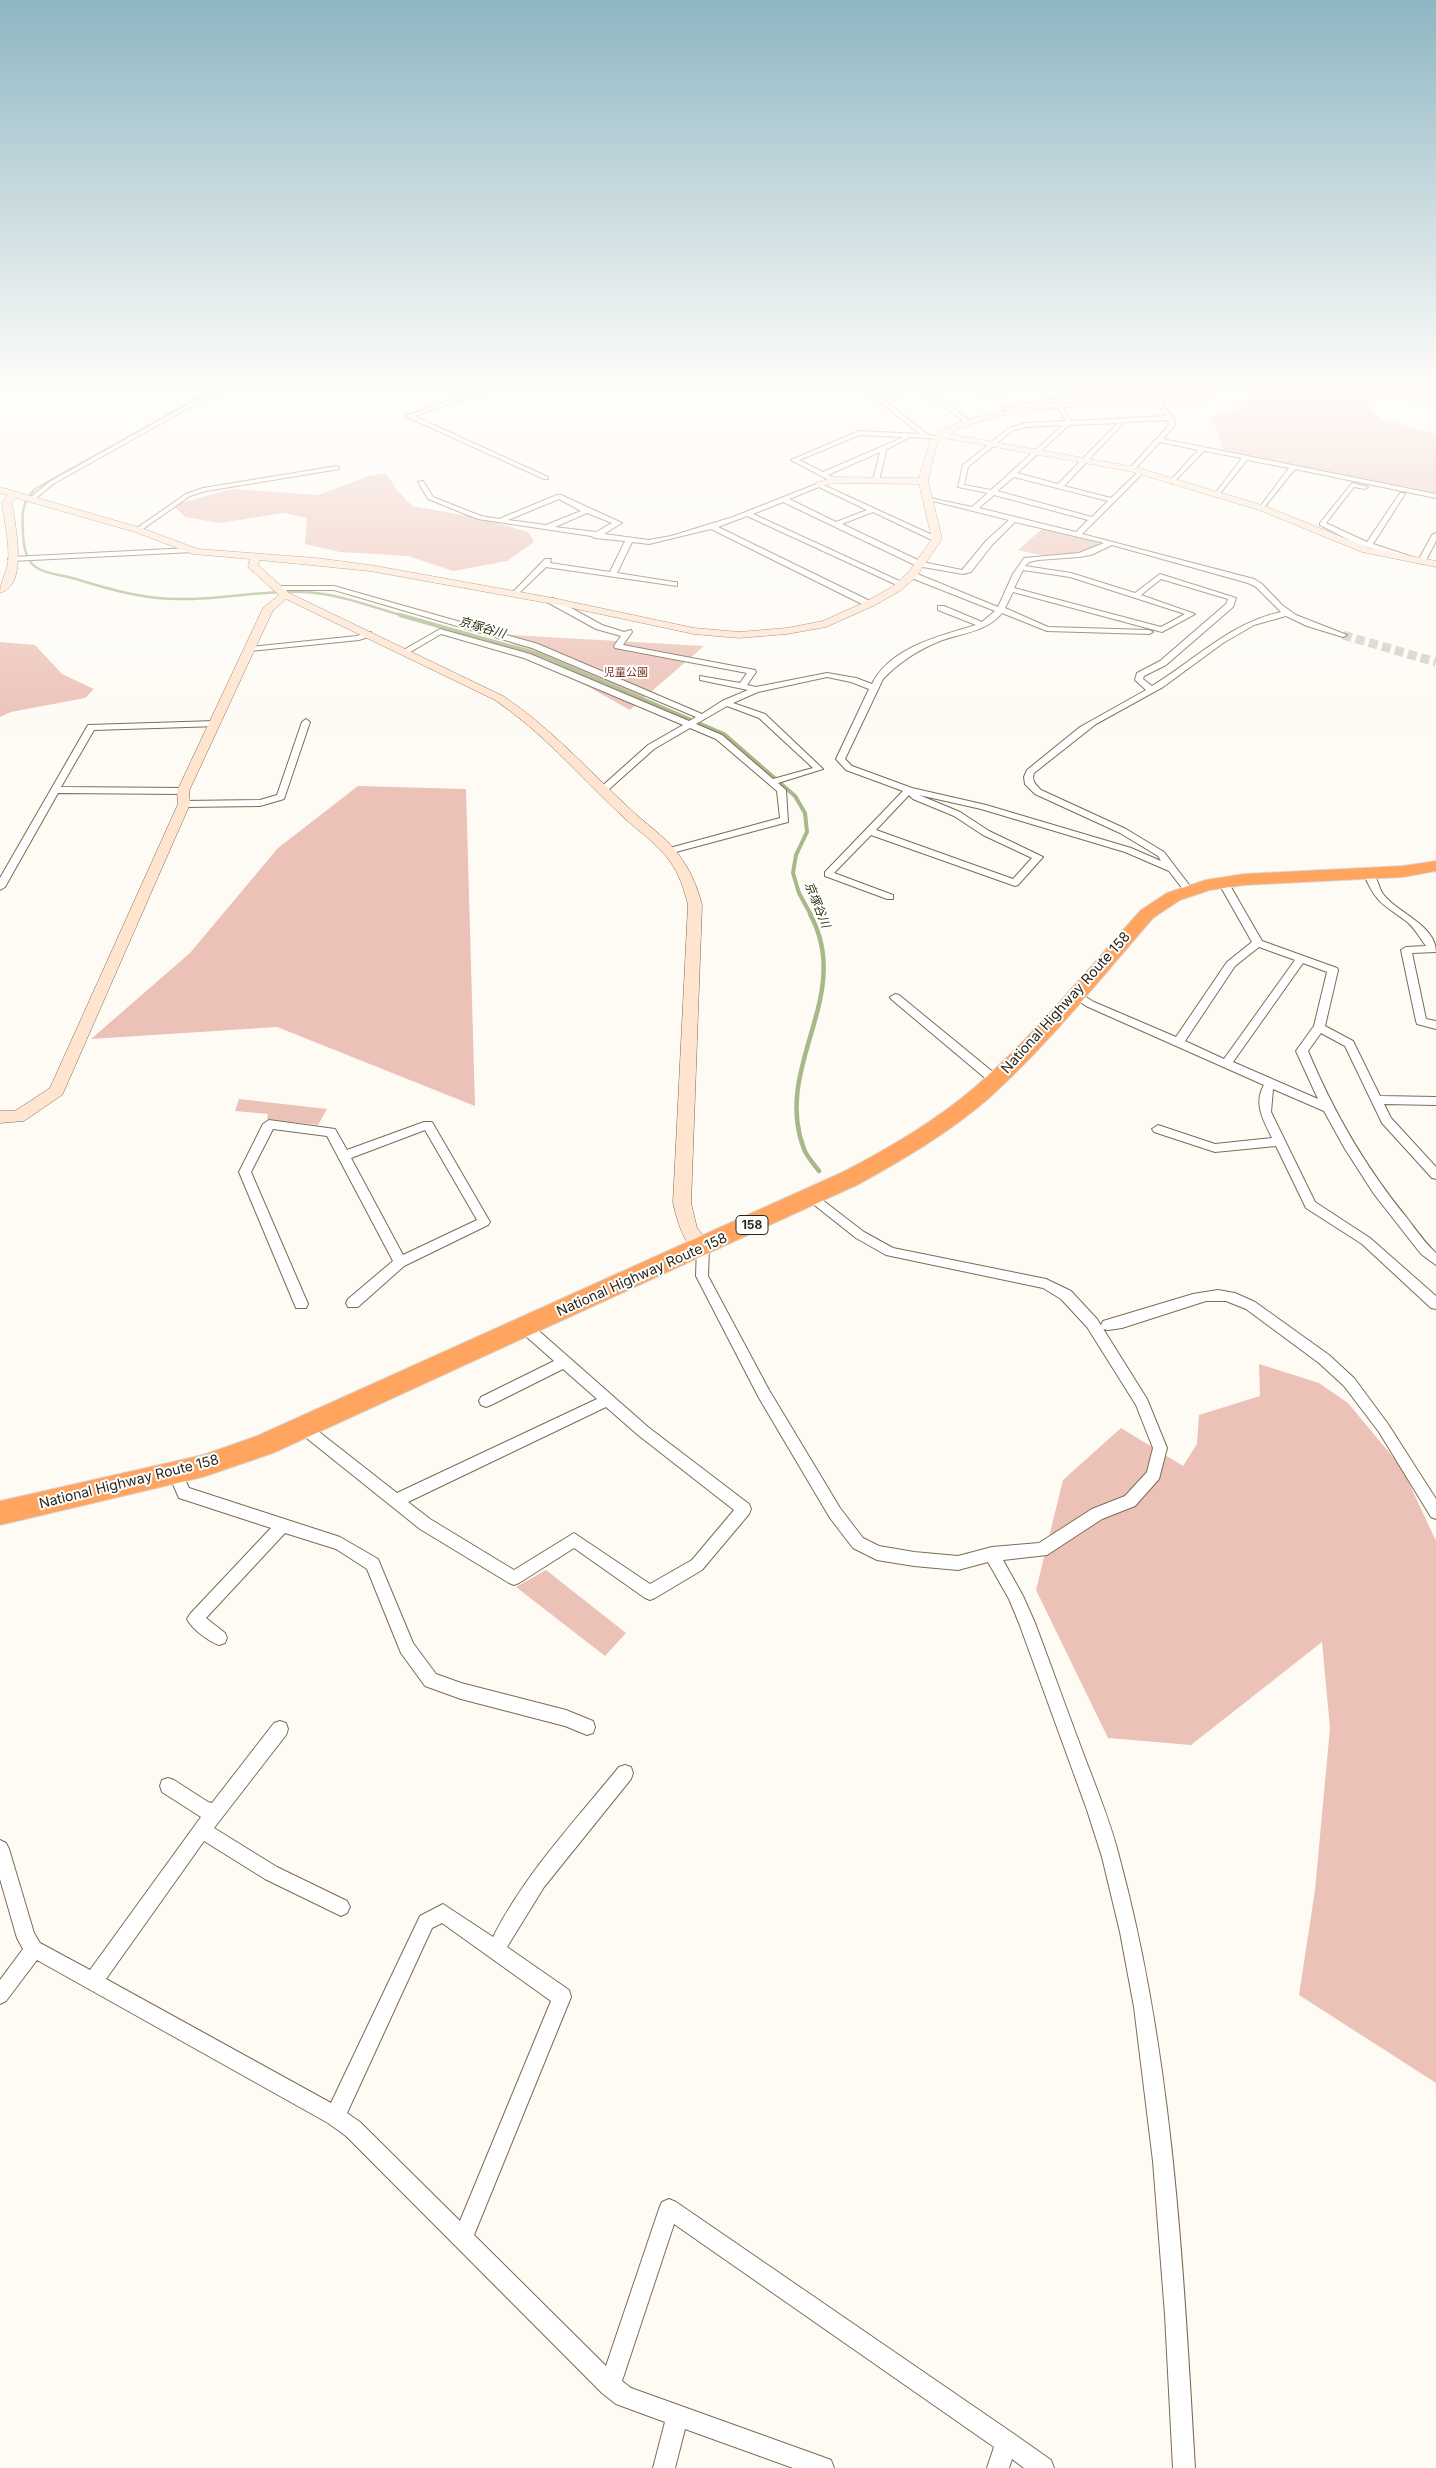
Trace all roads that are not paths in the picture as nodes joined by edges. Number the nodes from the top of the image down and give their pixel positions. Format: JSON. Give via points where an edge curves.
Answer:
{"nodes":[{"id":1,"x":12,"y":500,"type":"edge"},
{"id":2,"x":38,"y":500,"type":"edge"},
{"id":3,"x":181,"y":500,"type":"edge"},
{"id":4,"x":435,"y":500,"type":"edge"},
{"id":5,"x":549,"y":500,"type":"edge"},
{"id":6,"x":567,"y":500,"type":"edge"},
{"id":7,"x":778,"y":500,"type":"edge"},
{"id":8,"x":787,"y":500,"type":"edge"},
{"id":9,"x":852,"y":500,"type":"edge"},
{"id":10,"x":927,"y":500,"type":"edge"},
{"id":11,"x":937,"y":500,"type":"edge"},
{"id":12,"x":983,"y":500,"type":"edge"},
{"id":13,"x":1021,"y":500,"type":"edge"},
{"id":14,"x":1112,"y":500,"type":"edge"},
{"id":15,"x":1235,"y":500,"type":"edge"},
{"id":16,"x":1268,"y":500,"type":"edge"},
{"id":17,"x":1340,"y":500,"type":"edge"},
{"id":18,"x":1398,"y":500,"type":"edge"},
{"id":19,"x":974,"y":508,"type":"junction"},
{"id":20,"x":1262,"y":508,"type":"junction"},
{"id":21,"x":873,"y":510,"type":"junction"},
{"id":22,"x":587,"y":511,"type":"junction"},
{"id":23,"x":746,"y":513,"type":"junction"},
{"id":24,"x":1014,"y":519,"type":"junction"},
{"id":25,"x":1093,"y":520,"type":"junction"},
{"id":26,"x":499,"y":521,"type":"junction"},
{"id":27,"x":836,"y":524,"type":"junction"},
{"id":28,"x":710,"y":526,"type":"junction"},
{"id":29,"x":546,"y":528,"type":"junction"},
{"id":30,"x":138,"y":530,"type":"junction"},
{"id":31,"x":1077,"y":535,"type":"junction"},
{"id":32,"x":1436,"y":535,"type":"edge"},
{"id":33,"x":595,"y":536,"type":"junction"},
{"id":34,"x":936,"y":539,"type":"junction"},
{"id":35,"x":629,"y":540,"type":"junction"},
{"id":36,"x":1110,"y":543,"type":"junction"},
{"id":37,"x":1369,"y":545,"type":"junction"},
{"id":38,"x":190,"y":550,"type":"junction"},
{"id":39,"x":256,"y":558,"type":"junction"},
{"id":40,"x":12,"y":559,"type":"junction"},
{"id":41,"x":1421,"y":562,"type":"junction"},
{"id":42,"x":920,"y":564,"type":"junction"},
{"id":43,"x":1436,"y":564,"type":"edge"},
{"id":44,"x":1021,"y":568,"type":"junction"},
{"id":45,"x":612,"y":575,"type":"junction"},
{"id":46,"x":912,"y":575,"type":"junction"},
{"id":47,"x":674,"y":584,"type":"dead end"},
{"id":48,"x":902,"y":584,"type":"junction"},
{"id":49,"x":1011,"y":589,"type":"junction"},
{"id":50,"x":0,"y":590,"type":"edge"},
{"id":51,"x":283,"y":594,"type":"junction"},
{"id":52,"x":516,"y":594,"type":"junction"},
{"id":53,"x":1136,"y":596,"type":"junction"},
{"id":54,"x":550,"y":600,"type":"junction"},
{"id":55,"x":869,"y":604,"type":"junction"},
{"id":56,"x":941,"y":608,"type":"dead end"},
{"id":57,"x":1000,"y":610,"type":"junction"},
{"id":58,"x":1288,"y":613,"type":"junction"},
{"id":59,"x":982,"y":625,"type":"junction"},
{"id":60,"x":1162,"y":630,"type":"junction"},
{"id":61,"x":368,"y":634,"type":"junction"},
{"id":62,"x":1343,"y":635,"type":"tunnel mouth"},
{"id":63,"x":250,"y":649,"type":"junction"},
{"id":64,"x":404,"y":652,"type":"junction"},
{"id":65,"x":703,"y":678,"type":"dead end"},
{"id":66,"x":742,"y":686,"type":"junction"},
{"id":67,"x":874,"y":688,"type":"junction"},
{"id":68,"x":756,"y":690,"type":"junction"},
{"id":69,"x":1151,"y":690,"type":"junction"},
{"id":70,"x":725,"y":703,"type":"junction"},
{"id":71,"x":696,"y":721,"type":"junction"},
{"id":72,"x":306,"y":722,"type":"dead end"},
{"id":73,"x":215,"y":724,"type":"junction"},
{"id":74,"x":771,"y":782,"type":"junction"},
{"id":75,"x":604,"y":789,"type":"junction"},
{"id":76,"x":55,"y":790,"type":"junction"},
{"id":77,"x":909,"y":790,"type":"junction"},
{"id":78,"x":183,"y":797,"type":"junction"},
{"id":79,"x":869,"y":831,"type":"junction"},
{"id":80,"x":669,"y":851,"type":"junction"},
{"id":81,"x":1436,"y":866,"type":"edge"},
{"id":82,"x":1172,"y":869,"type":"junction"},
{"id":83,"x":1370,"y":875,"type":"junction"},
{"id":84,"x":1223,"y":882,"type":"junction"},
{"id":85,"x":0,"y":887,"type":"edge"},
{"id":86,"x":1188,"y":890,"type":"junction"},
{"id":87,"x":890,"y":896,"type":"dead end"},
{"id":88,"x":1258,"y":943,"type":"junction"},
{"id":89,"x":1435,"y":949,"type":"edge"},
{"id":90,"x":1301,"y":959,"type":"junction"},
{"id":91,"x":1076,"y":995,"type":"junction"},
{"id":92,"x":895,"y":997,"type":"dead end"},
{"id":93,"x":1436,"y":1025,"type":"edge"},
{"id":94,"x":1319,"y":1027,"type":"junction"},
{"id":95,"x":1179,"y":1042,"type":"junction"},
{"id":96,"x":1226,"y":1063,"type":"junction"},
{"id":97,"x":996,"y":1080,"type":"junction"},
{"id":98,"x":1271,"y":1083,"type":"junction"},
{"id":99,"x":1376,"y":1100,"type":"junction"},
{"id":100,"x":1436,"y":1102,"type":"edge"},
{"id":101,"x":1329,"y":1109,"type":"junction"},
{"id":102,"x":0,"y":1117,"type":"edge"},
{"id":103,"x":1158,"y":1129,"type":"dead end"},
{"id":104,"x":1279,"y":1140,"type":"junction"},
{"id":105,"x":344,"y":1156,"type":"junction"},
{"id":106,"x":1434,"y":1171,"type":"edge"},
{"id":107,"x":812,"y":1197,"type":"junction"},
{"id":108,"x":703,"y":1247,"type":"junction"},
{"id":109,"x":1436,"y":1260,"type":"edge"},
{"id":110,"x":400,"y":1262,"type":"junction"},
{"id":111,"x":353,"y":1303,"type":"dead end"},
{"id":112,"x":301,"y":1304,"type":"dead end"},
{"id":113,"x":1436,"y":1304,"type":"edge"},
{"id":114,"x":1108,"y":1324,"type":"dead end"},
{"id":115,"x":526,"y":1328,"type":"junction"},
{"id":116,"x":564,"y":1362,"type":"junction"},
{"id":117,"x":608,"y":1400,"type":"junction"},
{"id":118,"x":486,"y":1401,"type":"dead end"},
{"id":119,"x":304,"y":1428,"type":"junction"},
{"id":120,"x":174,"y":1474,"type":"junction"},
{"id":121,"x":395,"y":1501,"type":"junction"},
{"id":122,"x":1436,"y":1512,"type":"edge"},
{"id":123,"x":0,"y":1513,"type":"edge"},
{"id":124,"x":283,"y":1525,"type":"junction"},
{"id":125,"x":992,"y":1554,"type":"junction"},
{"id":126,"x":219,"y":1638,"type":"dead end"},
{"id":127,"x":587,"y":1727,"type":"dead end"},
{"id":128,"x":280,"y":1729,"type":"dead end"},
{"id":129,"x":625,"y":1773,"type":"dead end"},
{"id":130,"x":168,"y":1786,"type":"dead end"},
{"id":131,"x":217,"y":1812,"type":"junction"},
{"id":132,"x":202,"y":1830,"type":"junction"},
{"id":133,"x":0,"y":1848,"type":"edge"},
{"id":134,"x":340,"y":1908,"type":"dead end"},
{"id":135,"x":34,"y":1949,"type":"junction"},
{"id":136,"x":496,"y":1950,"type":"junction"},
{"id":137,"x":93,"y":1981,"type":"junction"},
{"id":138,"x":0,"y":1995,"type":"edge"},
{"id":139,"x":335,"y":2116,"type":"junction"},
{"id":140,"x":463,"y":2237,"type":"junction"},
{"id":141,"x":610,"y":2385,"type":"junction"},
{"id":142,"x":678,"y":2415,"type":"junction"},
{"id":143,"x":1006,"y":2442,"type":"junction"},
{"id":144,"x":664,"y":2468,"type":"edge"},
{"id":145,"x":823,"y":2468,"type":"edge"},
{"id":146,"x":998,"y":2468,"type":"edge"},
{"id":147,"x":1043,"y":2468,"type":"edge"},
{"id":148,"x":1184,"y":2468,"type":"edge"}],
"edges":[{"from":1,"to":40,"type":"street","via":[[7,502]]},
{"from":2,"to":30,"type":"street"},
{"from":3,"to":30,"type":"street"},
{"from":4,"to":26,"type":"street","via":[[480,518]]},
{"from":5,"to":26,"type":"street"},
{"from":6,"to":22,"type":"street"},
{"from":7,"to":23,"type":"street"},
{"from":8,"to":27,"type":"street"},
{"from":9,"to":21,"type":"street"},
{"from":10,"to":34,"type":"street"},
{"from":11,"to":19,"type":"street"},
{"from":12,"to":19,"type":"street"},
{"from":13,"to":25,"type":"street"},
{"from":14,"to":25,"type":"street"},
{"from":15,"to":20,"type":"street"},
{"from":16,"to":20,"type":"street"},
{"from":17,"to":37,"type":"street","via":[[1322,524]]},
{"from":18,"to":37,"type":"street"},
{"from":19,"to":24,"type":"street"},
{"from":20,"to":41,"type":"street","via":[[1366,550]]},
{"from":21,"to":27,"type":"street"},
{"from":21,"to":34,"type":"street"},
{"from":22,"to":29,"type":"street"},
{"from":22,"to":33,"type":"street","via":[[618,523]]},
{"from":23,"to":28,"type":"street"},
{"from":23,"to":48,"type":"street"},
{"from":24,"to":31,"type":"street"},
{"from":24,"to":42,"type":"street","via":[[988,543],[968,570],[963,572]]},
{"from":25,"to":31,"type":"street"},
{"from":26,"to":29,"type":"street"},
{"from":27,"to":42,"type":"street"},
{"from":28,"to":35,"type":"street","via":[[671,539]]},
{"from":28,"to":55,"type":"street"},
{"from":29,"to":33,"type":"street"},
{"from":30,"to":38,"type":"street"},
{"from":31,"to":36,"type":"street"},
{"from":32,"to":41,"type":"street"},
{"from":33,"to":35,"type":"street"},
{"from":34,"to":42,"type":"street"},
{"from":35,"to":45,"type":"street"},
{"from":36,"to":44,"type":"street","via":[[1066,558],[1026,560]]},
{"from":36,"to":58,"type":"street","via":[[1256,583]]},
{"from":37,"to":41,"type":"street"},
{"from":38,"to":39,"type":"street"},
{"from":38,"to":40,"type":"street"},
{"from":39,"to":51,"type":"street","via":[[253,566]]},
{"from":39,"to":52,"type":"street","via":[[370,568]]},
{"from":40,"to":50,"type":"street","via":[[12,574]]},
{"from":41,"to":43,"type":"street"},
{"from":42,"to":46,"type":"street"},
{"from":44,"to":49,"type":"street"},
{"from":44,"to":53,"type":"street","via":[[1070,575]]},
{"from":45,"to":47,"type":"street"},
{"from":45,"to":52,"type":"street","via":[[547,563]]},
{"from":46,"to":48,"type":"street"},
{"from":46,"to":57,"type":"street"},
{"from":48,"to":55,"type":"street"},
{"from":49,"to":57,"type":"street"},
{"from":49,"to":60,"type":"street"},
{"from":51,"to":61,"type":"street"},
{"from":51,"to":63,"type":"street","via":[[268,608]]},
{"from":51,"to":71,"type":"street","via":[[334,588],[535,646]]},
{"from":52,"to":54,"type":"street"},
{"from":53,"to":60,"type":"street","via":[[1190,614]]},
{"from":53,"to":69,"type":"street","via":[[1160,576],[1232,598],[1230,605],[1163,663],[1140,675],[1139,680]]},
{"from":54,"to":55,"type":"street","via":[[694,631],[739,635],[826,624]]},
{"from":54,"to":66,"type":"street","via":[[599,627],[626,634],[618,646],[752,672]]},
{"from":56,"to":59,"type":"street"},
{"from":57,"to":59,"type":"street"},
{"from":57,"to":60,"type":"street","via":[[1047,629]]},
{"from":58,"to":62,"type":"street"},
{"from":58,"to":69,"type":"street","via":[[1258,620],[1234,631]]},
{"from":59,"to":67,"type":"street","via":[[940,638],[898,661],[879,678]]},
{"from":61,"to":63,"type":"street","via":[[359,638]]},
{"from":61,"to":64,"type":"street"},
{"from":63,"to":73,"type":"street"},
{"from":64,"to":71,"type":"street","via":[[440,631],[527,656]]},
{"from":64,"to":75,"type":"street","via":[[516,708]]},
{"from":65,"to":66,"type":"street"},
{"from":66,"to":68,"type":"street"},
{"from":67,"to":68,"type":"street","via":[[826,675]]},
{"from":67,"to":77,"type":"street","via":[[840,759],[850,768]]},
{"from":68,"to":70,"type":"street"},
{"from":69,"to":82,"type":"street","via":[[1078,732],[1030,772],[1028,781],[1038,792],[1148,846],[1164,857]]},
{"from":70,"to":71,"type":"street"},
{"from":70,"to":74,"type":"street","via":[[762,716],[819,769]]},
{"from":71,"to":74,"type":"street"},
{"from":71,"to":75,"type":"street","via":[[651,747]]},
{"from":72,"to":78,"type":"street","via":[[280,797],[260,803]]},
{"from":73,"to":76,"type":"street","via":[[91,726]]},
{"from":73,"to":78,"type":"street"},
{"from":74,"to":80,"type":"street","via":[[780,790],[785,820]]},
{"from":75,"to":80,"type":"street"},
{"from":76,"to":78,"type":"street"},
{"from":76,"to":85,"type":"street"},
{"from":77,"to":79,"type":"street"},
{"from":77,"to":79,"type":"street","via":[[916,797],[957,814],[986,833],[1038,857],[1015,883]]},
{"from":77,"to":82,"type":"street","via":[[983,807],[1128,850]]},
{"from":78,"to":102,"type":"street","via":[[56,1091],[18,1117]]},
{"from":79,"to":87,"type":"street","via":[[828,874]]},
{"from":80,"to":108,"type":"street","via":[[691,884],[695,905],[682,1203],[689,1230]]},
{"from":81,"to":83,"type":"highway","name":"National Highway Route 158","number":"158"},
{"from":82,"to":86,"type":"street"},
{"from":83,"to":84,"type":"highway","name":"National Highway Route 158","number":"158"},
{"from":83,"to":89,"type":"street","via":[[1378,896],[1411,920]]},
{"from":84,"to":86,"type":"highway","name":"National Highway Route 158","number":"158"},
{"from":84,"to":88,"type":"street"},
{"from":86,"to":91,"type":"highway","name":"National Highway Route 158","number":"158","via":[[1164,900],[1147,914]]},
{"from":88,"to":90,"type":"street"},
{"from":88,"to":95,"type":"street","via":[[1231,964]]},
{"from":89,"to":93,"type":"street","via":[[1406,950],[1421,1021]]},
{"from":90,"to":94,"type":"street","via":[[1333,970]]},
{"from":90,"to":96,"type":"street"},
{"from":91,"to":95,"type":"street"},
{"from":91,"to":97,"type":"highway","name":"National Highway Route 158","number":"158"},
{"from":92,"to":97,"type":"street"},
{"from":94,"to":99,"type":"street","via":[[1349,1044]]},
{"from":94,"to":101,"type":"street","via":[[1302,1051]]},
{"from":95,"to":96,"type":"street"},
{"from":96,"to":98,"type":"street"},
{"from":97,"to":107,"type":"highway","name":"National Highway Route 158","number":"158","via":[[910,1146]]},
{"from":98,"to":101,"type":"street"},
{"from":98,"to":104,"type":"street","via":[[1265,1112]]},
{"from":99,"to":100,"type":"street"},
{"from":99,"to":106,"type":"street","via":[[1386,1120]]},
{"from":101,"to":109,"type":"street","via":[[1386,1200]]},
{"from":103,"to":104,"type":"street","via":[[1215,1148]]},
{"from":104,"to":113,"type":"street","via":[[1310,1205],[1366,1242]]},
{"from":105,"to":110,"type":"street"},
{"from":105,"to":110,"type":"street","via":[[428,1125],[484,1222]]},
{"from":105,"to":112,"type":"street","via":[[331,1132],[269,1124],[245,1172]]},
{"from":107,"to":108,"type":"highway","name":"National Highway Route 158","number":"158"},
{"from":107,"to":125,"type":"street","via":[[860,1235],[890,1252],[1046,1284],[1066,1295],[1092,1323],[1142,1403],[1160,1448],[1154,1475],[1130,1501],[1097,1514],[1042,1550]]},
{"from":108,"to":115,"type":"highway","name":"National Highway Route 158","number":"158"},
{"from":108,"to":125,"type":"street","via":[[702,1276],[764,1394],[835,1513],[858,1543],[877,1553],[958,1563]]},
{"from":110,"to":111,"type":"street"},
{"from":114,"to":122,"type":"street","via":[[1129,1321],[1209,1296],[1230,1297],[1248,1304],[1349,1382]]},
{"from":115,"to":116,"type":"street"},
{"from":115,"to":119,"type":"highway","name":"National Highway Route 158","number":"158"},
{"from":116,"to":117,"type":"street"},
{"from":116,"to":118,"type":"street"},
{"from":117,"to":121,"type":"street"},
{"from":117,"to":121,"type":"street","via":[[744,1509],[697,1565],[650,1593],[574,1540],[514,1578],[425,1524]]},
{"from":119,"to":120,"type":"highway","name":"National Highway Route 158","number":"158","via":[[264,1445]]},
{"from":119,"to":121,"type":"street"},
{"from":120,"to":123,"type":"highway","name":"National Highway Route 158","number":"158"},
{"from":120,"to":124,"type":"street","via":[[184,1493]]},
{"from":124,"to":126,"type":"street","via":[[195,1619]]},
{"from":124,"to":127,"type":"street","via":[[340,1544],[373,1564],[407,1648],[431,1680],[566,1718]]},
{"from":125,"to":148,"type":"street","via":[[1020,1606],[1052,1690],[1110,1856],[1125,1922],[1162,2145]]},
{"from":128,"to":131,"type":"street"},
{"from":129,"to":136,"type":"street","via":[[524,1901]]},
{"from":130,"to":131,"type":"street","via":[[206,1810]]},
{"from":131,"to":132,"type":"street"},
{"from":132,"to":134,"type":"street","via":[[271,1873]]},
{"from":132,"to":137,"type":"street"},
{"from":133,"to":135,"type":"street","via":[[26,1938]]},
{"from":135,"to":137,"type":"street"},
{"from":135,"to":138,"type":"street"},
{"from":136,"to":139,"type":"street","via":[[443,1913],[426,1922]]},
{"from":136,"to":140,"type":"street","via":[[562,1997]]},
{"from":137,"to":139,"type":"street"},
{"from":139,"to":140,"type":"street","via":[[353,2129]]},
{"from":140,"to":141,"type":"street"},
{"from":141,"to":142,"type":"street","via":[[624,2396]]},
{"from":141,"to":143,"type":"street","via":[[669,2209]]},
{"from":142,"to":144,"type":"street"},
{"from":142,"to":145,"type":"street"},
{"from":143,"to":146,"type":"street"},
{"from":143,"to":147,"type":"street"}]}
